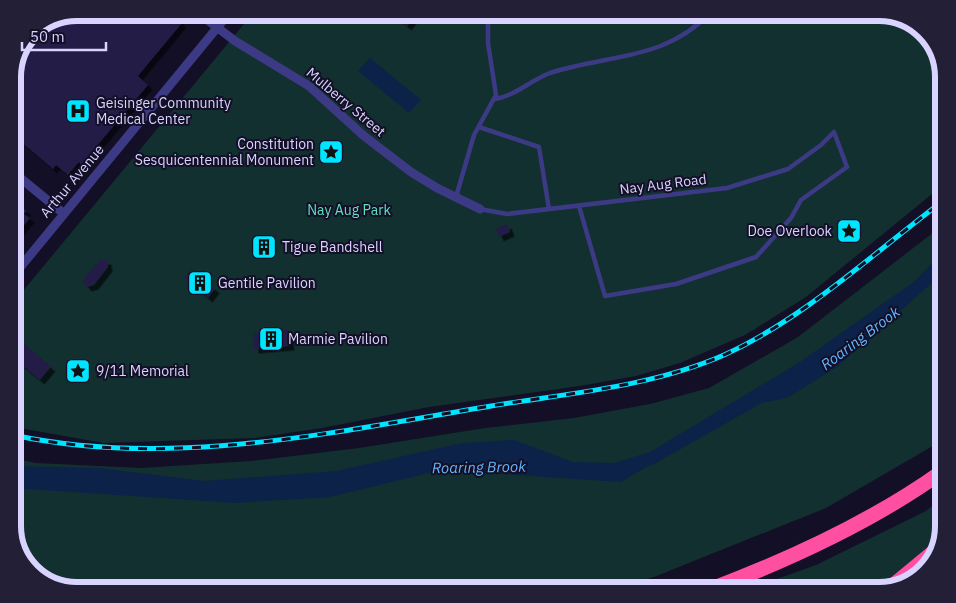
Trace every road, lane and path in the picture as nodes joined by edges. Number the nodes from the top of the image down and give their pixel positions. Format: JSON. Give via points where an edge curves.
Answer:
{"nodes":[{"id":1,"x":208,"y":21,"type":"edge"},
{"id":2,"x":223,"y":21,"type":"edge"},
{"id":3,"x":488,"y":21,"type":"edge"},
{"id":4,"x":703,"y":21,"type":"edge"},
{"id":5,"x":217,"y":29,"type":"junction"},
{"id":6,"x":495,"y":99,"type":"junction"},
{"id":7,"x":479,"y":127,"type":"junction"},
{"id":8,"x":21,"y":179,"type":"edge"},
{"id":9,"x":456,"y":197,"type":"junction"},
{"id":10,"x":579,"y":206,"type":"junction"},
{"id":11,"x":480,"y":209,"type":"joint"},
{"id":12,"x":549,"y":209,"type":"junction"},
{"id":13,"x":63,"y":213,"type":"junction"},
{"id":14,"x":21,"y":266,"type":"edge"},
{"id":15,"x":935,"y":476,"type":"edge"},
{"id":16,"x":921,"y":563,"type":"edge"},
{"id":17,"x":913,"y":570,"type":"edge"},
{"id":18,"x":730,"y":582,"type":"edge"}],
"edges":[{"from":1,"to":5,"type":"street","name":"Mulberry Street"},
{"from":2,"to":5,"type":"street","name":"Arthur Avenue"},
{"from":3,"to":6,"type":"lane"},
{"from":4,"to":6,"type":"lane","via":[[662,47],[630,57],[559,70],[541,76],[508,96]]},
{"from":5,"to":9,"type":"street","name":"Mulberry Street","via":[[309,86],[387,154],[411,172]]},
{"from":5,"to":13,"type":"street","name":"Arthur Avenue"},
{"from":6,"to":7,"type":"lane"},
{"from":7,"to":9,"type":"lane"},
{"from":7,"to":12,"type":"lane","via":[[539,147]]},
{"from":8,"to":13,"type":"street"},
{"from":9,"to":11,"type":"street","name":"Mulberry Street"},
{"from":10,"to":10,"type":"lane","name":"Nay Aug Road","via":[[726,188],[788,169],[834,132],[847,167],[801,200],[790,218],[756,257],[676,284],[604,296]]},
{"from":10,"to":12,"type":"lane","name":"Nay Aug Road"},
{"from":11,"to":12,"type":"lane","name":"Nay Aug Road","via":[[507,214]]},
{"from":13,"to":14,"type":"street","name":"Arthur Avenue"},
{"from":15,"to":18,"type":"highway","via":[[845,531],[779,563]]},
{"from":16,"to":17,"type":"highway"}]}
